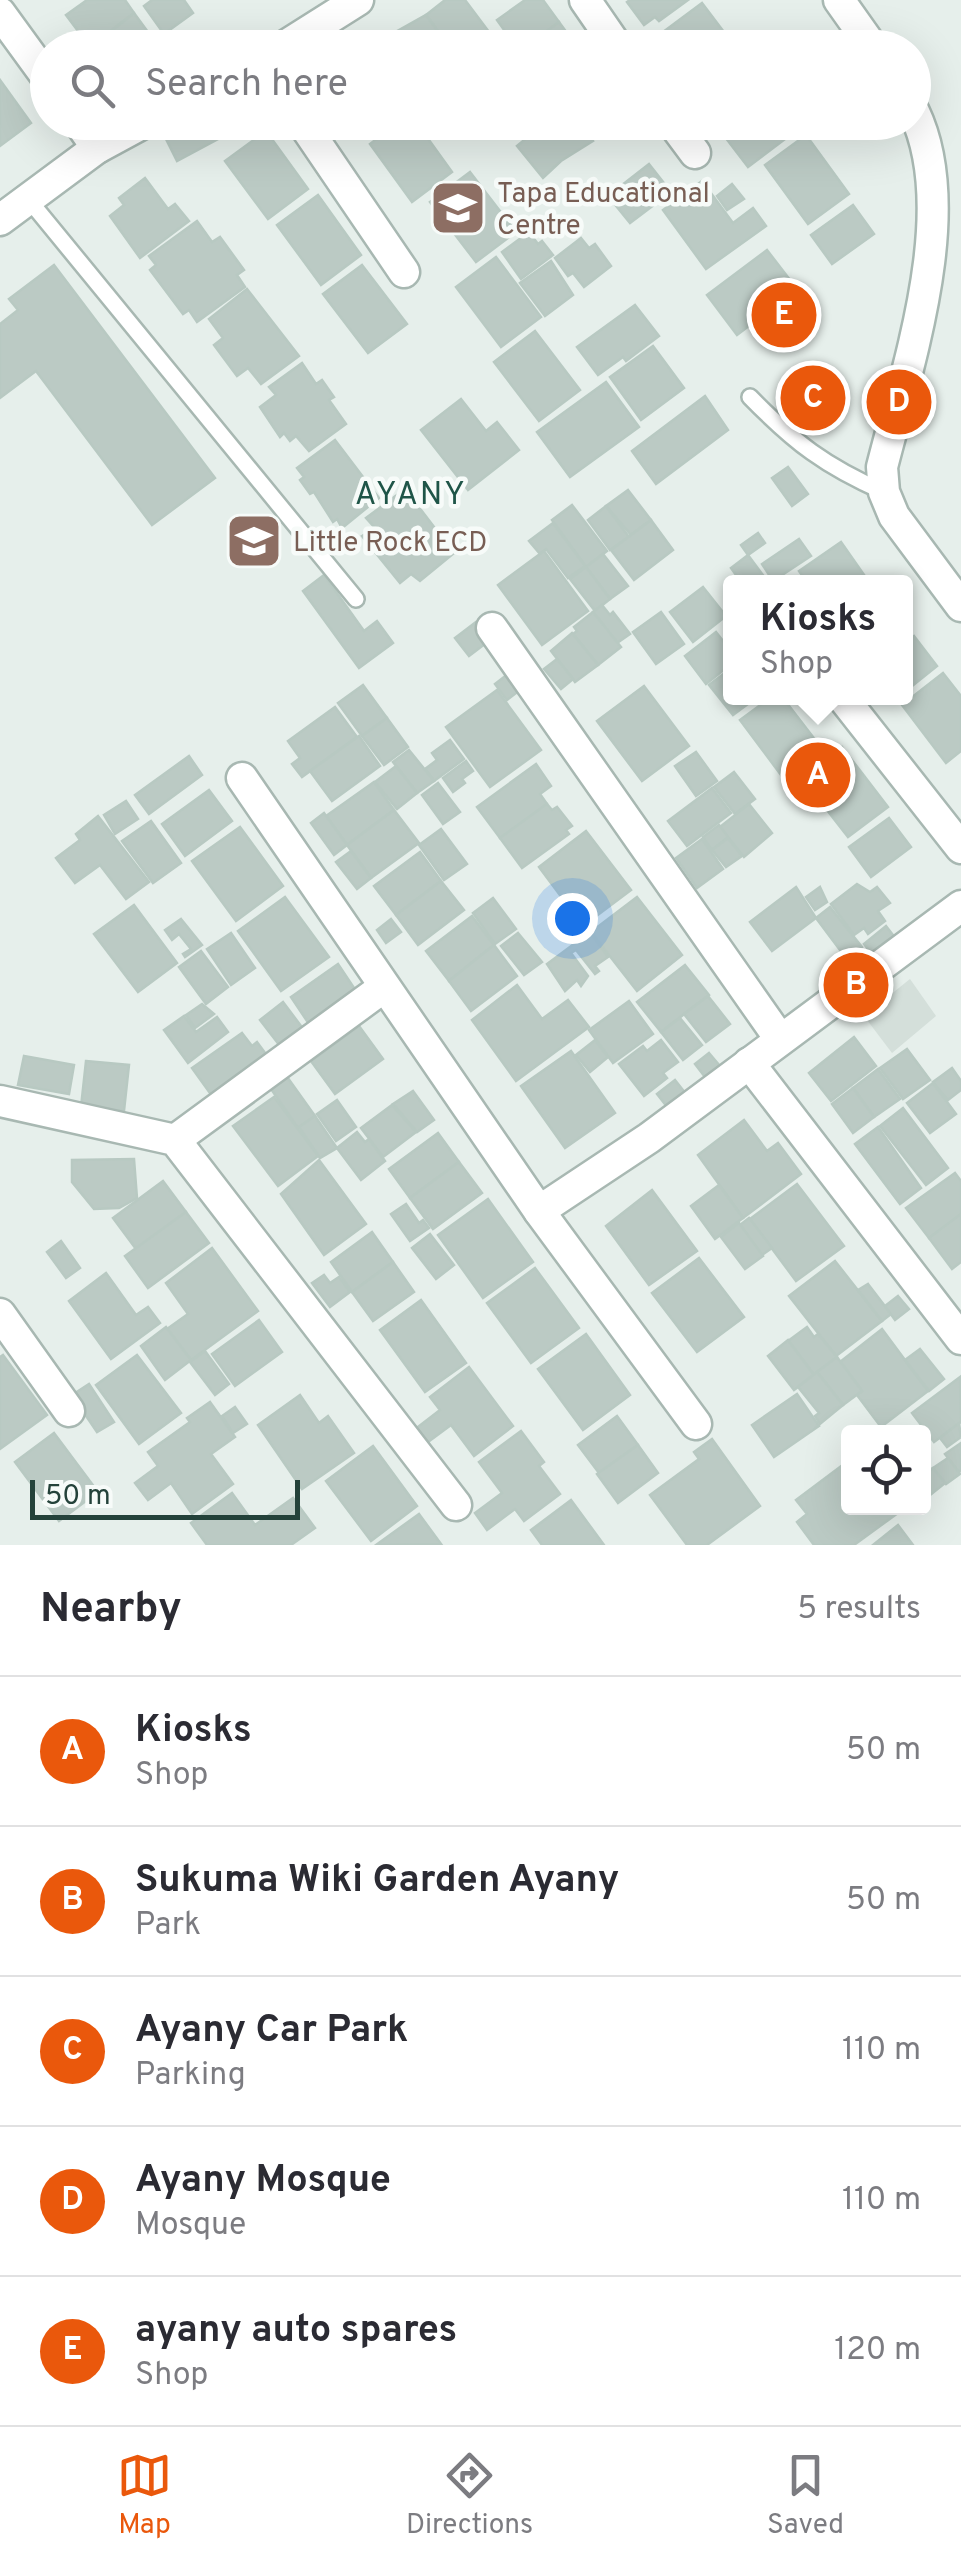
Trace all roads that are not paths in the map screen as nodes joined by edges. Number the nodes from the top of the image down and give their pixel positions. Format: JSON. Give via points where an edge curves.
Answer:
{"nodes":[{"id":1,"x":358,"y":0,"type":"edge"},
{"id":2,"x":586,"y":0,"type":"edge"},
{"id":3,"x":839,"y":0,"type":"edge"},
{"id":4,"x":0,"y":12,"type":"edge"},
{"id":5,"x":310,"y":30,"type":"edge"},
{"id":6,"x":606,"y":30,"type":"edge"},
{"id":7,"x":861,"y":30,"type":"edge"},
{"id":8,"x":30,"y":54,"type":"edge"},
{"id":9,"x":91,"y":140,"type":"edge"},
{"id":10,"x":112,"y":140,"type":"edge"},
{"id":11,"x":314,"y":140,"type":"edge"},
{"id":12,"x":686,"y":140,"type":"edge"},
{"id":13,"x":924,"y":140,"type":"edge"},
{"id":14,"x":97,"y":148,"type":"junction"},
{"id":15,"x":696,"y":153,"type":"dead end"},
{"id":16,"x":29,"y":200,"type":"junction"},
{"id":17,"x":0,"y":220,"type":"edge"},
{"id":18,"x":404,"y":272,"type":"dead end"},
{"id":19,"x":750,"y":397,"type":"dead end"},
{"id":20,"x":884,"y":492,"type":"junction"},
{"id":21,"x":356,"y":598,"type":"dead end"},
{"id":22,"x":961,"y":606,"type":"edge"},
{"id":23,"x":492,"y":628,"type":"dead end"},
{"id":24,"x":849,"y":705,"type":"edge"},
{"id":25,"x":242,"y":778,"type":"dead end"},
{"id":26,"x":961,"y":848,"type":"edge"},
{"id":27,"x":961,"y":906,"type":"edge"},
{"id":28,"x":384,"y":987,"type":"junction"},
{"id":29,"x":780,"y":1038,"type":"junction"},
{"id":30,"x":748,"y":1062,"type":"junction"},
{"id":31,"x":0,"y":1101,"type":"edge"},
{"id":32,"x":175,"y":1140,"type":"junction"},
{"id":33,"x":539,"y":1211,"type":"junction"},
{"id":34,"x":0,"y":1314,"type":"edge"},
{"id":35,"x":961,"y":1338,"type":"edge"},
{"id":36,"x":69,"y":1411,"type":"dead end"},
{"id":37,"x":696,"y":1424,"type":"dead end"},
{"id":38,"x":456,"y":1505,"type":"dead end"}],
"edges":[{"from":1,"to":5,"type":"street"},
{"from":2,"to":6,"type":"street"},
{"from":3,"to":7,"type":"street"},
{"from":4,"to":8,"type":"street"},
{"from":9,"to":14,"type":"street"},
{"from":10,"to":14,"type":"street"},
{"from":11,"to":18,"type":"street"},
{"from":12,"to":15,"type":"street"},
{"from":13,"to":20,"type":"street","via":[[934,184],[933,246],[882,467]]},
{"from":14,"to":16,"type":"street"},
{"from":16,"to":17,"type":"street"},
{"from":16,"to":21,"type":"lane"},
{"from":19,"to":20,"type":"lane","via":[[793,441]]},
{"from":20,"to":22,"type":"street","via":[[894,516]]},
{"from":23,"to":29,"type":"street"},
{"from":24,"to":26,"type":"street"},
{"from":25,"to":28,"type":"street"},
{"from":27,"to":29,"type":"street"},
{"from":28,"to":32,"type":"street"},
{"from":28,"to":33,"type":"street"},
{"from":29,"to":30,"type":"street"},
{"from":30,"to":33,"type":"street"},
{"from":30,"to":35,"type":"street"},
{"from":31,"to":32,"type":"street"},
{"from":32,"to":38,"type":"street"},
{"from":33,"to":37,"type":"street"},
{"from":34,"to":36,"type":"street"}]}
